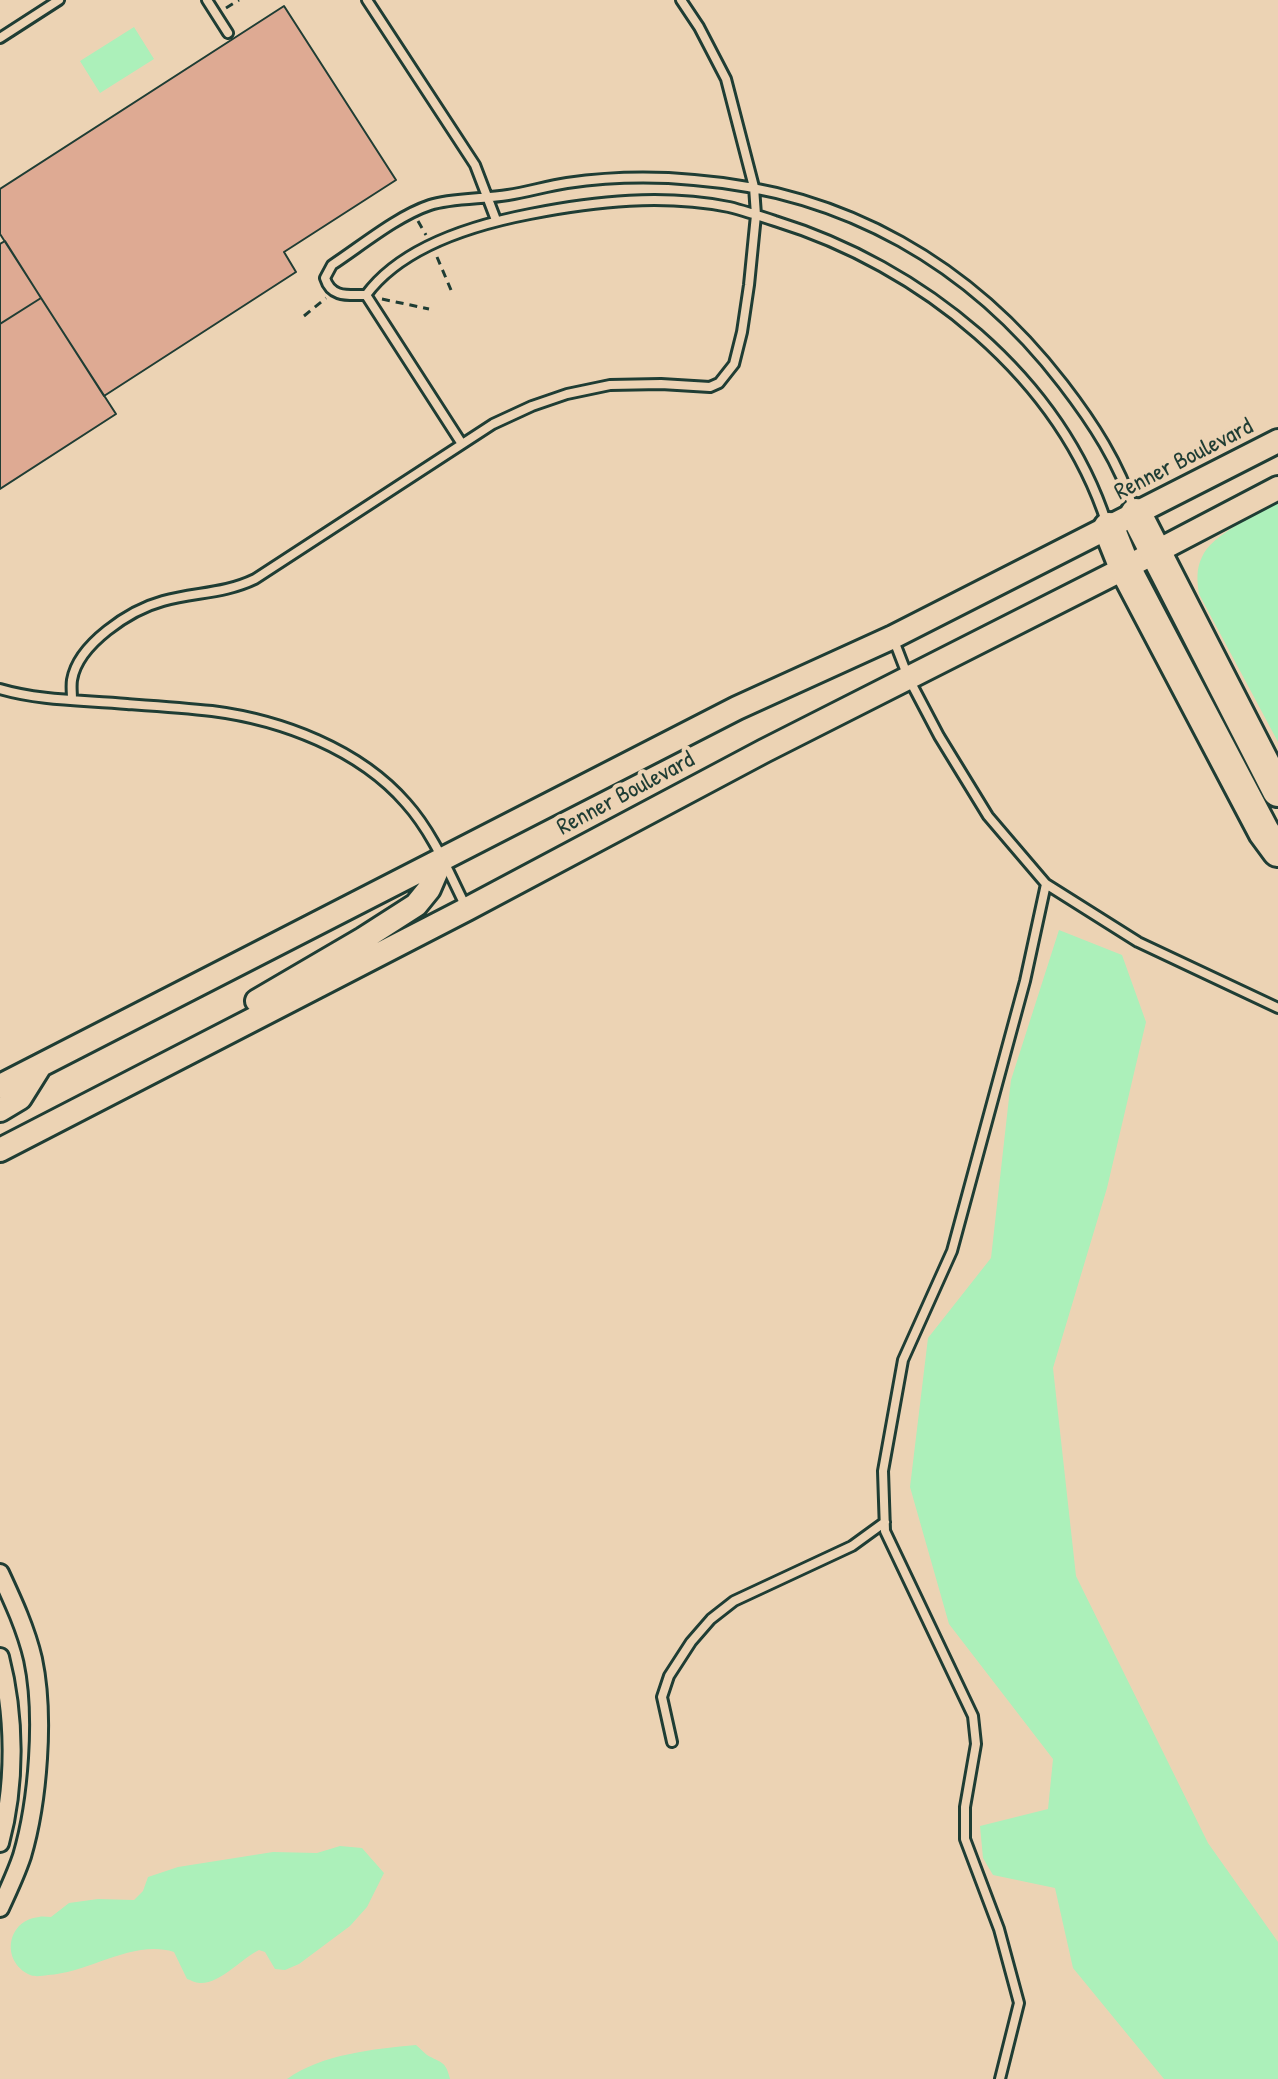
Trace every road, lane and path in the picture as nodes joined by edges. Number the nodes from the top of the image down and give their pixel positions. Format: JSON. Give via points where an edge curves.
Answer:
{"nodes":[{"id":1,"x":59,"y":0,"type":"edge"},
{"id":2,"x":207,"y":0,"type":"edge"},
{"id":3,"x":367,"y":0,"type":"edge"},
{"id":4,"x":681,"y":0,"type":"edge"},
{"id":5,"x":228,"y":33,"type":"dead end"},
{"id":6,"x":0,"y":38,"type":"edge"},
{"id":7,"x":754,"y":187,"type":"junction"},
{"id":8,"x":489,"y":198,"type":"junction"},
{"id":9,"x":756,"y":215,"type":"junction"},
{"id":10,"x":496,"y":220,"type":"junction"},
{"id":11,"x":333,"y":292,"type":"junction"},
{"id":12,"x":366,"y":295,"type":"junction"},
{"id":13,"x":429,"y":309,"type":"dead end"},
{"id":14,"x":304,"y":316,"type":"dead end"},
{"id":15,"x":1278,"y":441,"type":"edge"},
{"id":16,"x":462,"y":444,"type":"junction"},
{"id":17,"x":1278,"y":488,"type":"edge"},
{"id":18,"x":1136,"y":514,"type":"junction"},
{"id":19,"x":1109,"y":528,"type":"junction"},
{"id":20,"x":1154,"y":552,"type":"junction"},
{"id":21,"x":1125,"y":568,"type":"junction"},
{"id":22,"x":893,"y":637,"type":"junction"},
{"id":23,"x":908,"y":677,"type":"junction"},
{"id":24,"x":0,"y":689,"type":"edge"},
{"id":25,"x":72,"y":699,"type":"junction"},
{"id":26,"x":1278,"y":791,"type":"edge"},
{"id":27,"x":1278,"y":851,"type":"edge"},
{"id":28,"x":442,"y":859,"type":"junction"},
{"id":29,"x":1046,"y":884,"type":"junction"},
{"id":30,"x":467,"y":909,"type":"junction"},
{"id":31,"x":1278,"y":1008,"type":"edge"},
{"id":32,"x":167,"y":1063,"type":"junction"},
{"id":33,"x":41,"y":1065,"type":"junction"},
{"id":34,"x":0,"y":1086,"type":"edge"},
{"id":35,"x":0,"y":1110,"type":"edge"},
{"id":36,"x":0,"y":1150,"type":"edge"},
{"id":37,"x":885,"y":1522,"type":"junction"},
{"id":38,"x":0,"y":1573,"type":"edge"},
{"id":39,"x":0,"y":1657,"type":"edge"},
{"id":40,"x":672,"y":1742,"type":"dead end"},
{"id":41,"x":0,"y":1843,"type":"edge"},
{"id":42,"x":0,"y":1908,"type":"edge"},
{"id":43,"x":1000,"y":2079,"type":"edge"}],
"edges":[{"from":1,"to":6,"type":"lane"},
{"from":2,"to":5,"type":"lane"},
{"from":3,"to":8,"type":"lane","via":[[475,165]]},
{"from":4,"to":7,"type":"lane","via":[[726,79]]},
{"from":7,"to":8,"type":"lane","via":[[629,177]]},
{"from":7,"to":9,"type":"lane"},
{"from":7,"to":18,"type":"lane","via":[[838,211],[898,239],[957,278],[1010,324],[1085,412],[1124,478]]},
{"from":8,"to":10,"type":"lane"},
{"from":8,"to":11,"type":"lane","via":[[432,204],[408,214],[332,265],[325,278]]},
{"from":9,"to":10,"type":"lane","via":[[671,200],[619,200]]},
{"from":9,"to":16,"type":"lane","via":[[742,332],[734,364],[719,383],[610,385],[567,394],[493,424]]},
{"from":9,"to":19,"type":"lane","via":[[849,248],[937,299],[988,342],[1061,428],[1096,491]]},
{"from":10,"to":12,"type":"lane","via":[[425,248],[379,277]]},
{"from":11,"to":12,"type":"lane"},
{"from":11,"to":14,"type":"path"},
{"from":12,"to":13,"type":"path"},
{"from":12,"to":16,"type":"lane"},
{"from":15,"to":18,"type":"main road","name":"Renner Boulevard"},
{"from":16,"to":25,"type":"lane","via":[[255,579],[217,593],[145,607],[117,623],[78,664],[71,681]]},
{"from":17,"to":20,"type":"main road","name":"Renner Boulevard"},
{"from":18,"to":19,"type":"main road","name":"Renner Boulevard"},
{"from":18,"to":20,"type":"highway"},
{"from":19,"to":21,"type":"highway"},
{"from":19,"to":22,"type":"main road","name":"Renner Boulevard"},
{"from":20,"to":21,"type":"main road","name":"Renner Boulevard"},
{"from":20,"to":26,"type":"highway"},
{"from":21,"to":23,"type":"main road","name":"Renner Boulevard"},
{"from":21,"to":27,"type":"highway"},
{"from":22,"to":23,"type":"lane"},
{"from":22,"to":28,"type":"main road","name":"Renner Boulevard","via":[[737,708]]},
{"from":23,"to":29,"type":"lane","via":[[988,816]]},
{"from":23,"to":30,"type":"main road","name":"Renner Boulevard"},
{"from":24,"to":25,"type":"lane"},
{"from":25,"to":28,"type":"lane","via":[[214,711],[272,723],[330,746],[375,773],[407,804]]},
{"from":28,"to":30,"type":"lane"},
{"from":28,"to":32,"type":"main road","via":[[416,905]]},
{"from":28,"to":33,"type":"main road","name":"Renner Boulevard"},
{"from":29,"to":31,"type":"lane","via":[[1138,942]]},
{"from":29,"to":37,"type":"lane","via":[[952,1251],[903,1360],[883,1471]]},
{"from":30,"to":32,"type":"main road","name":"Renner Boulevard"},
{"from":32,"to":36,"type":"main road","name":"Renner Boulevard"},
{"from":33,"to":34,"type":"main road","name":"Renner Boulevard"},
{"from":33,"to":35,"type":"main road","via":[[20,1098]]},
{"from":37,"to":40,"type":"lane","via":[[852,1546],[734,1601],[711,1619],[669,1676],[662,1697]]},
{"from":37,"to":43,"type":"lane","via":[[973,1716],[976,1744],[965,1839],[999,1929],[1019,2003]]},
{"from":38,"to":42,"type":"street","via":[[33,1658],[38,1725],[26,1841]]},
{"from":39,"to":41,"type":"street","via":[[11,1757]]}]}
